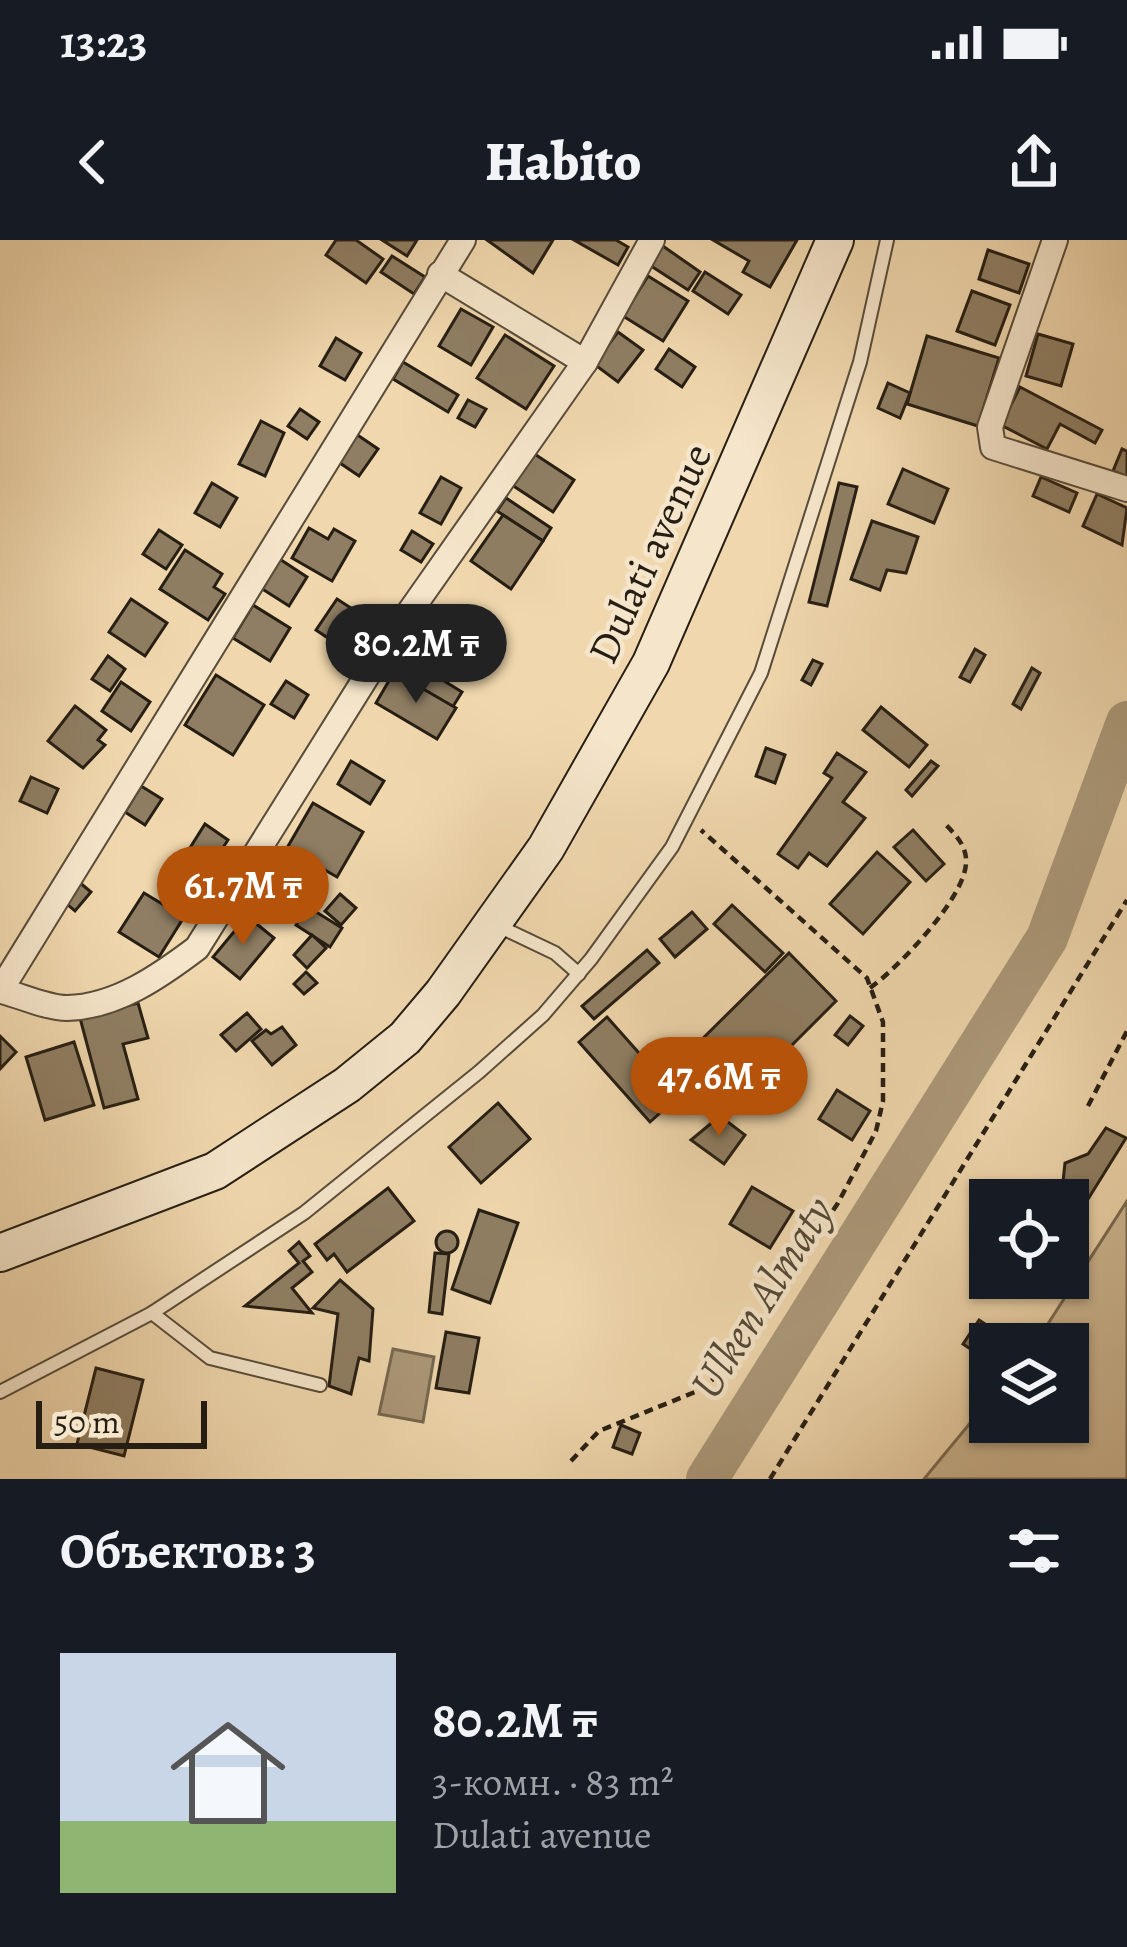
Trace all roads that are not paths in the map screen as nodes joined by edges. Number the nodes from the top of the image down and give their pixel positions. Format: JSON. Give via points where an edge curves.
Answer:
{"nodes":[{"id":1,"x":463,"y":240,"type":"edge"},
{"id":2,"x":652,"y":240,"type":"edge"},
{"id":3,"x":835,"y":240,"type":"edge"},
{"id":4,"x":887,"y":240,"type":"edge"},
{"id":5,"x":1055,"y":240,"type":"edge"},
{"id":6,"x":440,"y":274,"type":"junction"},
{"id":7,"x":585,"y":362,"type":"junction"},
{"id":8,"x":1127,"y":489,"type":"edge"},
{"id":9,"x":494,"y":925,"type":"junction"},
{"id":10,"x":578,"y":974,"type":"junction"},
{"id":11,"x":1,"y":991,"type":"edge"},
{"id":12,"x":0,"y":1253,"type":"edge"},
{"id":13,"x":152,"y":1313,"type":"junction"},
{"id":14,"x":320,"y":1385,"type":"dead end"},
{"id":15,"x":0,"y":1392,"type":"edge"}],
"edges":[{"from":1,"to":6,"type":"street"},
{"from":2,"to":7,"type":"street"},
{"from":3,"to":9,"type":"main road","name":"Dulati avenue","via":[[651,663]]},
{"from":4,"to":10,"type":"lane","via":[[860,362],[760,673],[688,818]]},
{"from":5,"to":8,"type":"street","via":[[990,427],[993,447]]},
{"from":6,"to":7,"type":"street"},
{"from":6,"to":11,"type":"street"},
{"from":7,"to":11,"type":"street","via":[[385,647],[197,949],[162,978],[83,1005]]},
{"from":9,"to":10,"type":"lane","via":[[555,953]]},
{"from":9,"to":12,"type":"main road","name":"Dulati avenue","via":[[405,1038],[288,1128],[215,1172]]},
{"from":10,"to":13,"type":"lane","via":[[422,1121],[304,1213]]},
{"from":13,"to":14,"type":"lane","via":[[211,1358]]},
{"from":13,"to":15,"type":"lane"}]}
